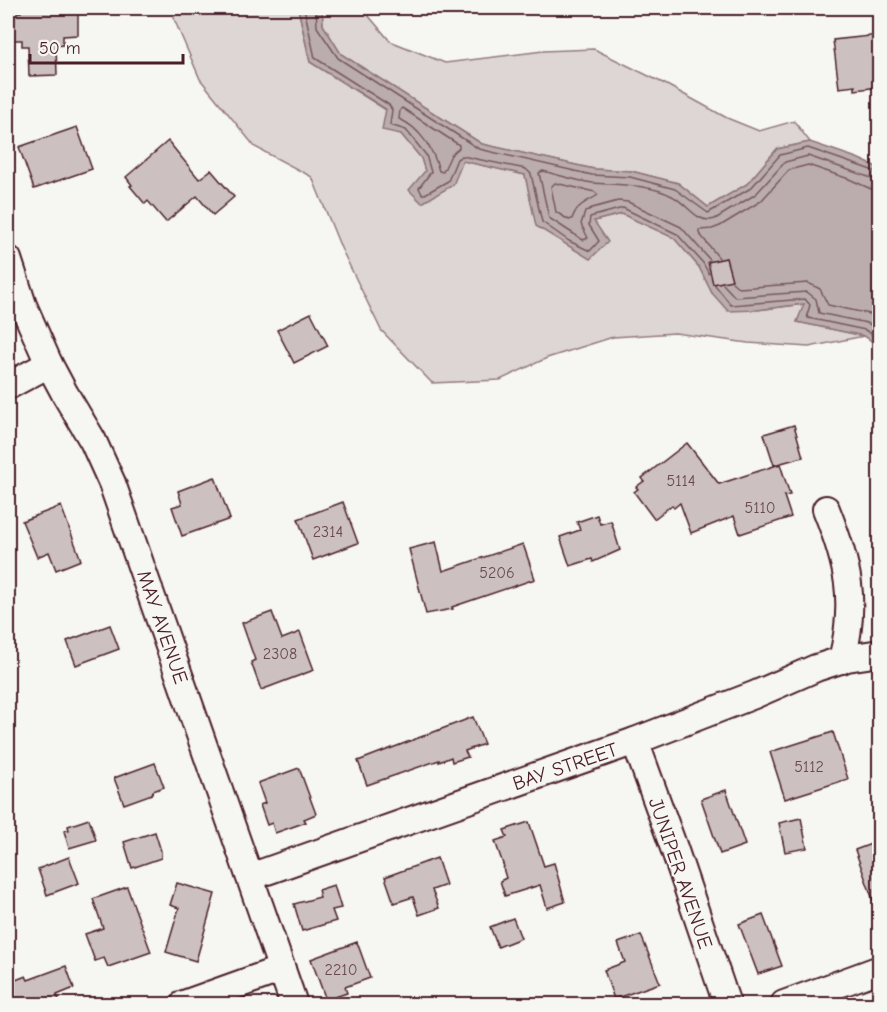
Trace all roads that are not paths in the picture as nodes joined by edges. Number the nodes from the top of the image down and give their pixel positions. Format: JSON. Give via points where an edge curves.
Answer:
{"nodes":[{"id":1,"x":8,"y":259,"type":"edge"},
{"id":2,"x":49,"y":364,"type":"junction"},
{"id":3,"x":8,"y":386,"type":"edge"},
{"id":4,"x":826,"y":509,"type":"dead end"},
{"id":5,"x":879,"y":653,"type":"edge"},
{"id":6,"x":842,"y":660,"type":"junction"},
{"id":7,"x":635,"y":741,"type":"junction"},
{"id":8,"x":250,"y":877,"type":"junction"},
{"id":9,"x":282,"y":969,"type":"junction"},
{"id":10,"x":879,"y":969,"type":"edge"},
{"id":11,"x":184,"y":1005,"type":"edge"},
{"id":12,"x":294,"y":1005,"type":"edge"},
{"id":13,"x":727,"y":1005,"type":"edge"},
{"id":14,"x":784,"y":1005,"type":"edge"}],
"edges":[{"from":1,"to":2,"type":"street","name":"MAY AVENUE"},
{"from":2,"to":3,"type":"street"},
{"from":2,"to":8,"type":"street","name":"MAY AVENUE","via":[[112,483]]},
{"from":4,"to":6,"type":"street","via":[[841,547],[850,596],[848,637]]},
{"from":5,"to":6,"type":"street","name":"BAY STREET"},
{"from":6,"to":7,"type":"street","name":"BAY STREET"},
{"from":7,"to":8,"type":"street","name":"BAY STREET"},
{"from":7,"to":13,"type":"street","name":"JUNIPER AVENUE"},
{"from":8,"to":9,"type":"street","name":"MAY AVENUE"},
{"from":9,"to":11,"type":"street"},
{"from":9,"to":12,"type":"street","name":"MAY AVENUE"},
{"from":10,"to":14,"type":"street"}]}
